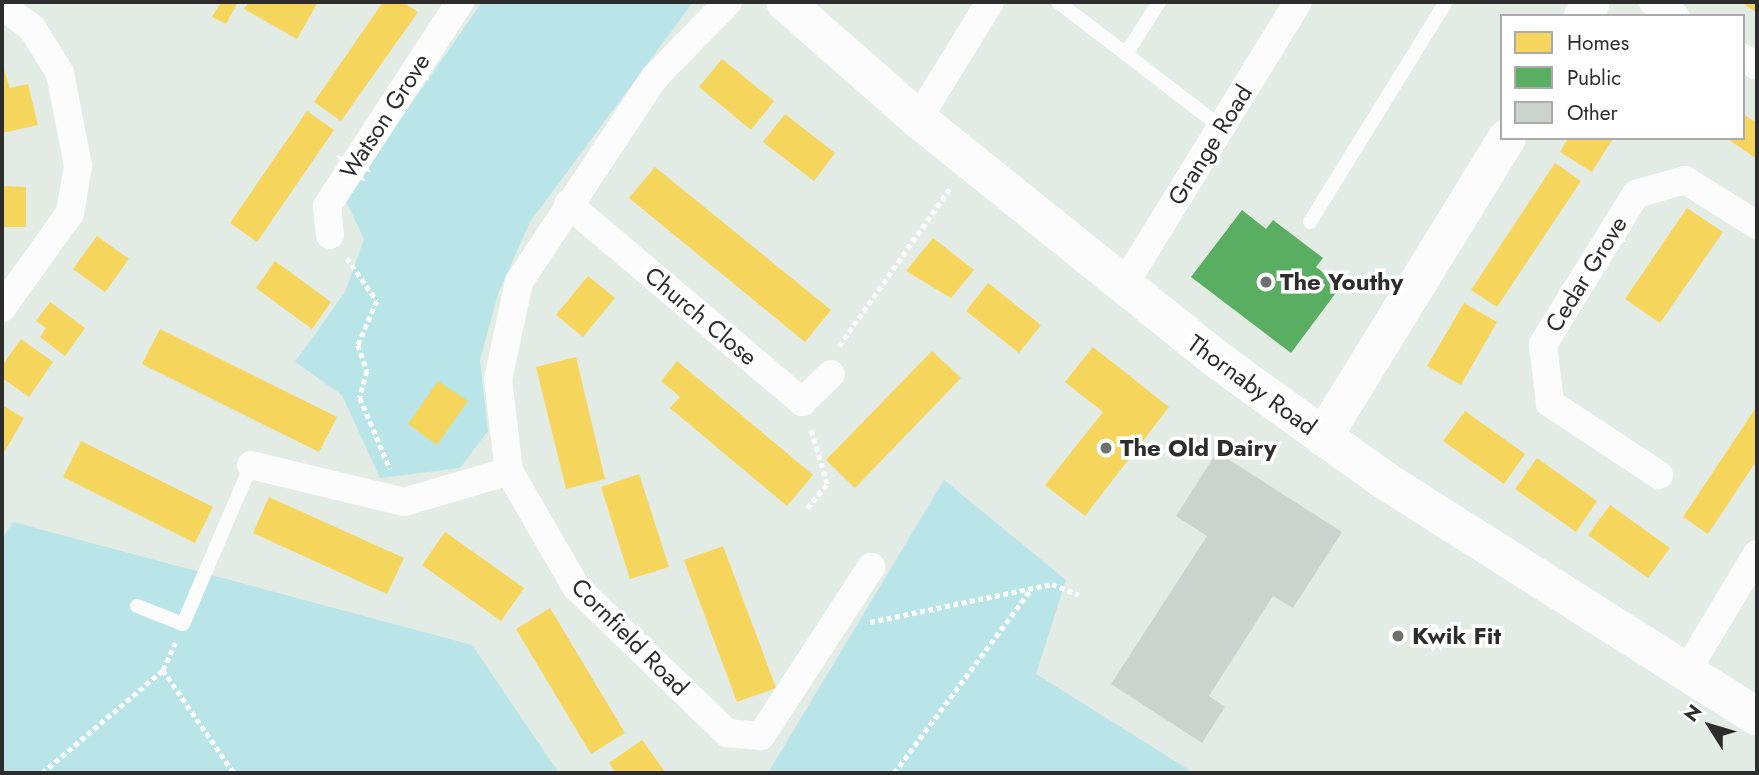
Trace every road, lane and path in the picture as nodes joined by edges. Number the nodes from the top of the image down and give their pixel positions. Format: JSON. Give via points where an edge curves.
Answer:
{"nodes":[{"id":1,"x":460,"y":2,"type":"edge"},
{"id":2,"x":728,"y":2,"type":"edge"},
{"id":3,"x":785,"y":2,"type":"edge"},
{"id":4,"x":990,"y":2,"type":"edge"},
{"id":5,"x":1058,"y":2,"type":"edge"},
{"id":6,"x":1158,"y":2,"type":"edge"},
{"id":7,"x":1298,"y":2,"type":"edge"},
{"id":8,"x":1447,"y":2,"type":"edge"},
{"id":9,"x":1653,"y":2,"type":"edge"},
{"id":10,"x":2,"y":6,"type":"edge"},
{"id":11,"x":1672,"y":14,"type":"edge"},
{"id":12,"x":1126,"y":54,"type":"junction"},
{"id":13,"x":918,"y":118,"type":"junction"},
{"id":14,"x":1221,"y":127,"type":"junction"},
{"id":15,"x":1506,"y":140,"type":"edge"},
{"id":16,"x":970,"y":162,"type":"junction"},
{"id":17,"x":568,"y":204,"type":"junction"},
{"id":18,"x":1310,"y":222,"type":"dead end"},
{"id":19,"x":1757,"y":225,"type":"edge"},
{"id":20,"x":330,"y":235,"type":"joint"},
{"id":21,"x":1122,"y":288,"type":"junction"},
{"id":22,"x":2,"y":307,"type":"edge"},
{"id":23,"x":831,"y":374,"type":"joint"},
{"id":24,"x":802,"y":402,"type":"junction"},
{"id":25,"x":1323,"y":437,"type":"junction"},
{"id":26,"x":251,"y":466,"type":"joint"},
{"id":27,"x":509,"y":471,"type":"junction"},
{"id":28,"x":1659,"y":475,"type":"dead end"},
{"id":29,"x":404,"y":502,"type":"junction"},
{"id":30,"x":807,"y":508,"type":"dead end"},
{"id":31,"x":1757,"y":554,"type":"edge"},
{"id":32,"x":871,"y":567,"type":"dead end"},
{"id":33,"x":1031,"y":589,"type":"junction"},
{"id":34,"x":1079,"y":595,"type":"dead end"},
{"id":35,"x":137,"y":606,"type":"dead end"},
{"id":36,"x":183,"y":624,"type":"junction"},
{"id":37,"x":832,"y":628,"type":"junction"},
{"id":38,"x":163,"y":670,"type":"junction"},
{"id":39,"x":1686,"y":672,"type":"junction"},
{"id":40,"x":1757,"y":717,"type":"edge"},
{"id":41,"x":42,"y":773,"type":"edge"},
{"id":42,"x":234,"y":773,"type":"edge"},
{"id":43,"x":894,"y":773,"type":"edge"}],
"edges":[{"from":1,"to":20,"type":"street","name":"Watson Grove","via":[[327,206]]},
{"from":2,"to":17,"type":"street","name":"Cornfield Road","via":[[654,78]]},
{"from":3,"to":13,"type":"street","name":"Thornaby Road"},
{"from":4,"to":13,"type":"street"},
{"from":5,"to":12,"type":"lane"},
{"from":6,"to":12,"type":"lane"},
{"from":7,"to":14,"type":"street","name":"Grange Road"},
{"from":8,"to":18,"type":"lane"},
{"from":9,"to":11,"type":"street"},
{"from":10,"to":22,"type":"street","via":[[32,28],[60,73],[78,166],[70,213]]},
{"from":12,"to":14,"type":"lane"},
{"from":13,"to":16,"type":"street","name":"Thornaby Road"},
{"from":14,"to":21,"type":"street","name":"Grange Road"},
{"from":15,"to":25,"type":"street"},
{"from":16,"to":21,"type":"street","name":"Thornaby Road"},
{"from":16,"to":23,"type":"path","via":[[841,340]]},
{"from":17,"to":24,"type":"street","name":"Church Close"},
{"from":17,"to":27,"type":"street","name":"Cornfield Road","via":[[519,282],[500,367]]},
{"from":19,"to":28,"type":"street","name":"Cedar Grove","via":[[1685,180],[1636,194],[1543,344],[1550,403]]},
{"from":20,"to":29,"type":"path","via":[[377,301],[358,345],[367,372],[360,398]]},
{"from":21,"to":25,"type":"street","name":"Thornaby Road"},
{"from":23,"to":24,"type":"street"},
{"from":24,"to":30,"type":"path","via":[[827,484]]},
{"from":25,"to":39,"type":"street","name":"Thornaby Road"},
{"from":26,"to":29,"type":"street"},
{"from":26,"to":36,"type":"lane"},
{"from":27,"to":29,"type":"street"},
{"from":27,"to":37,"type":"street","name":"Cornfield Road","via":[[576,587],[727,733],[761,736]]},
{"from":31,"to":39,"type":"street"},
{"from":32,"to":37,"type":"street","name":"Cornfield Road"},
{"from":33,"to":34,"type":"path","via":[[1052,584]]},
{"from":33,"to":37,"type":"path"},
{"from":33,"to":43,"type":"path"},
{"from":35,"to":36,"type":"lane"},
{"from":36,"to":38,"type":"path"},
{"from":38,"to":41,"type":"path"},
{"from":38,"to":42,"type":"path"},
{"from":39,"to":40,"type":"street","name":"Thornaby Road"}]}
